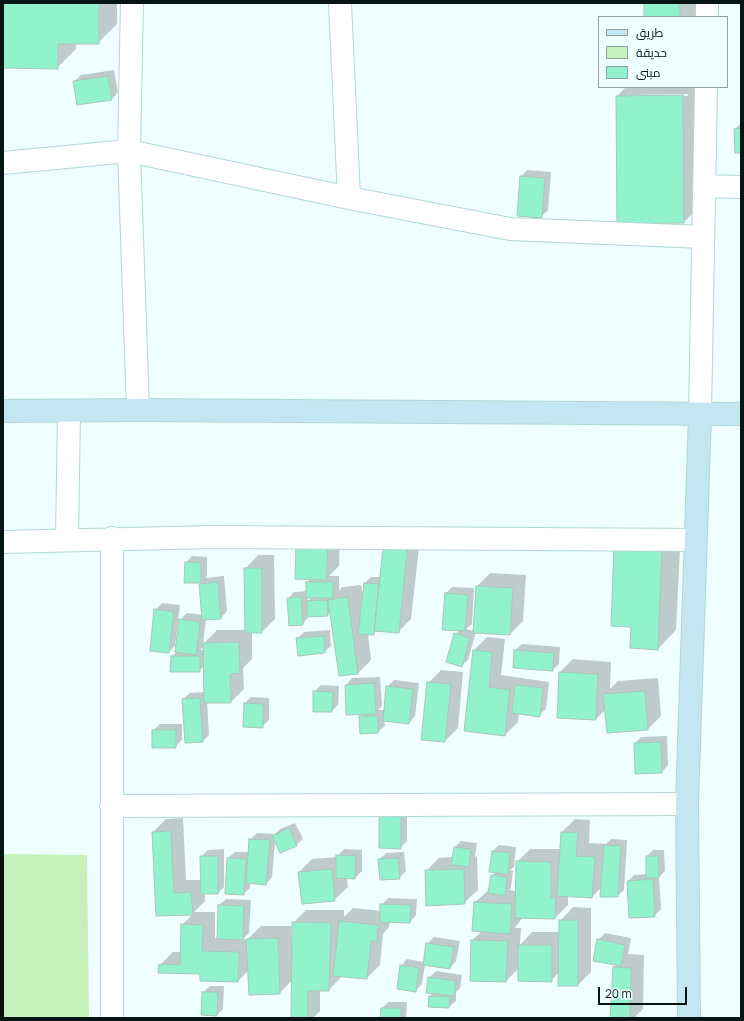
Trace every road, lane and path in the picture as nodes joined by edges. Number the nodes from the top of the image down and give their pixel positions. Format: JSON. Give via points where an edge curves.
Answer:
{"nodes":[{"id":1,"x":132,"y":3,"type":"edge"},
{"id":2,"x":340,"y":3,"type":"edge"},
{"id":3,"x":707,"y":3,"type":"edge"},
{"id":4,"x":707,"y":16,"type":"edge"},
{"id":5,"x":706,"y":88,"type":"edge"},
{"id":6,"x":129,"y":151,"type":"junction"},
{"id":7,"x":3,"y":163,"type":"edge"},
{"id":8,"x":704,"y":186,"type":"junction"},
{"id":9,"x":741,"y":187,"type":"edge"},
{"id":10,"x":349,"y":198,"type":"junction"},
{"id":11,"x":704,"y":237,"type":"junction"},
{"id":12,"x":138,"y":410,"type":"junction"},
{"id":13,"x":3,"y":411,"type":"edge"},
{"id":14,"x":69,"y":411,"type":"junction"},
{"id":15,"x":700,"y":414,"type":"junction"},
{"id":16,"x":741,"y":414,"type":"edge"},
{"id":17,"x":112,"y":538,"type":"junction"},
{"id":18,"x":67,"y":540,"type":"junction"},
{"id":19,"x":695,"y":540,"type":"junction"},
{"id":20,"x":3,"y":542,"type":"edge"},
{"id":21,"x":687,"y":804,"type":"junction"},
{"id":22,"x":111,"y":806,"type":"junction"},
{"id":23,"x":112,"y":1018,"type":"edge"},
{"id":24,"x":689,"y":1018,"type":"edge"}],
"edges":[{"from":1,"to":6,"type":"street"},
{"from":2,"to":10,"type":"street"},
{"from":3,"to":4,"type":"street"},
{"from":5,"to":8,"type":"street"},
{"from":6,"to":7,"type":"street"},
{"from":6,"to":10,"type":"street"},
{"from":6,"to":12,"type":"street"},
{"from":8,"to":9,"type":"street"},
{"from":8,"to":11,"type":"street"},
{"from":10,"to":11,"type":"street","via":[[510,229]]},
{"from":11,"to":15,"type":"street"},
{"from":12,"to":14,"type":"street"},
{"from":12,"to":15,"type":"street"},
{"from":13,"to":14,"type":"street"},
{"from":14,"to":18,"type":"street"},
{"from":15,"to":16,"type":"street"},
{"from":15,"to":19,"type":"street"},
{"from":17,"to":18,"type":"street"},
{"from":17,"to":19,"type":"street"},
{"from":17,"to":22,"type":"street"},
{"from":18,"to":20,"type":"street"},
{"from":19,"to":21,"type":"street"},
{"from":21,"to":22,"type":"street"},
{"from":21,"to":24,"type":"street"},
{"from":22,"to":23,"type":"street"}]}
